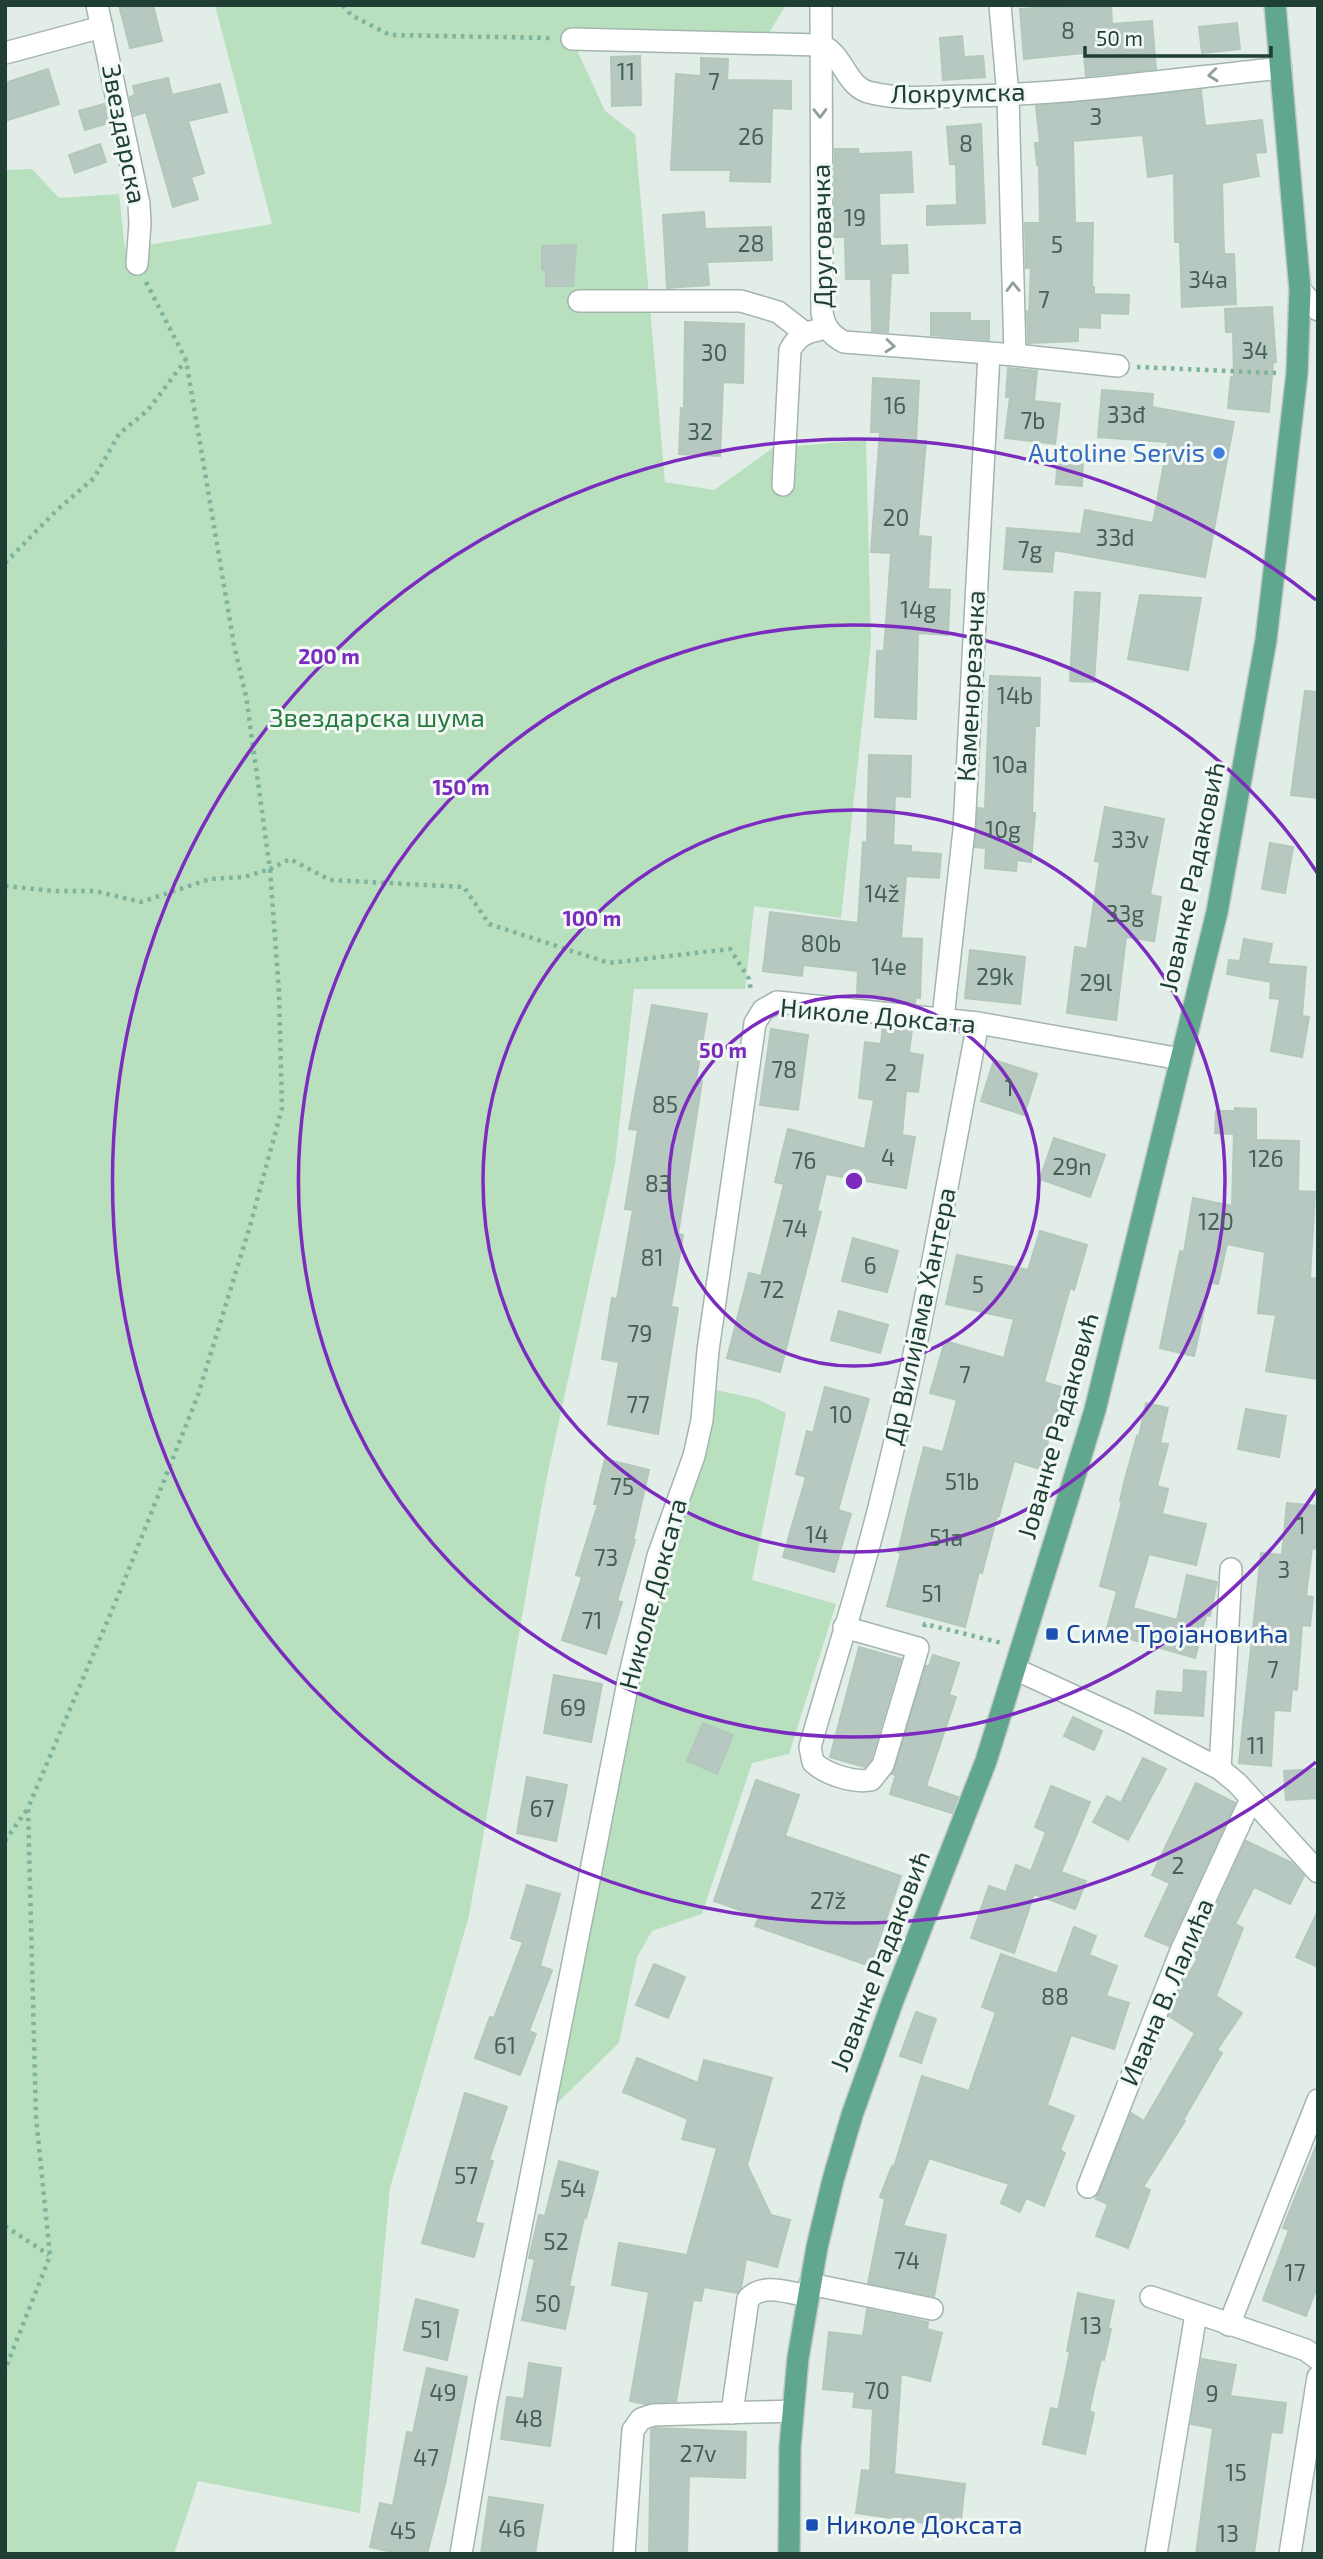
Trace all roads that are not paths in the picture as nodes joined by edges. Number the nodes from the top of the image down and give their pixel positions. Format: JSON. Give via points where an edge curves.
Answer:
{"nodes":[{"id":1,"x":97,"y":5,"type":"edge"},
{"id":2,"x":821,"y":5,"type":"edge"},
{"id":3,"x":1000,"y":5,"type":"edge"},
{"id":4,"x":1275,"y":5,"type":"edge"},
{"id":5,"x":103,"y":27,"type":"junction"},
{"id":6,"x":572,"y":39,"type":"road end"},
{"id":7,"x":819,"y":45,"type":"junction"},
{"id":8,"x":5,"y":53,"type":"edge"},
{"id":9,"x":1281,"y":68,"type":"junction"},
{"id":10,"x":1008,"y":96,"type":"junction"},
{"id":11,"x":137,"y":264,"type":"road end"},
{"id":12,"x":1309,"y":290,"type":"edge"},
{"id":13,"x":579,"y":301,"type":"dead end"},
{"id":14,"x":1318,"y":310,"type":"edge"},
{"id":15,"x":827,"y":328,"type":"junction"},
{"id":16,"x":805,"y":333,"type":"junction"},
{"id":17,"x":989,"y":354,"type":"junction"},
{"id":18,"x":1015,"y":355,"type":"junction"},
{"id":19,"x":1118,"y":366,"type":"road end"},
{"id":20,"x":783,"y":485,"type":"dead end"},
{"id":21,"x":943,"y":1018,"type":"junction"},
{"id":22,"x":978,"y":1023,"type":"junction"},
{"id":23,"x":1181,"y":1059,"type":"junction"},
{"id":24,"x":1231,"y":1569,"type":"dead end"},
{"id":25,"x":847,"y":1617,"type":"junction"},
{"id":26,"x":1014,"y":1669,"type":"junction"},
{"id":27,"x":1220,"y":1769,"type":"junction"},
{"id":28,"x":1251,"y":1799,"type":"junction"},
{"id":29,"x":1318,"y":1872,"type":"edge"},
{"id":30,"x":1318,"y":2100,"type":"edge"},
{"id":31,"x":1088,"y":2187,"type":"dead end"},
{"id":32,"x":809,"y":2290,"type":"junction"},
{"id":33,"x":1151,"y":2297,"type":"dead end"},
{"id":34,"x":932,"y":2309,"type":"dead end"},
{"id":35,"x":1196,"y":2314,"type":"junction"},
{"id":36,"x":1229,"y":2325,"type":"junction"},
{"id":37,"x":1318,"y":2359,"type":"edge"},
{"id":38,"x":1318,"y":2377,"type":"edge"},
{"id":39,"x":793,"y":2411,"type":"junction"},
{"id":40,"x":732,"y":2413,"type":"junction"},
{"id":41,"x":461,"y":2554,"type":"edge"},
{"id":42,"x":624,"y":2554,"type":"edge"},
{"id":43,"x":789,"y":2554,"type":"edge"},
{"id":44,"x":1156,"y":2554,"type":"edge"},
{"id":45,"x":1290,"y":2554,"type":"edge"}],
"edges":[{"from":1,"to":5,"type":"street","name":"Звездарска"},
{"from":2,"to":7,"type":"street","name":"Друговачка"},
{"from":3,"to":10,"type":"street"},
{"from":4,"to":9,"type":"main road","name":"Јованке Радаковић"},
{"from":5,"to":8,"type":"street"},
{"from":5,"to":11,"type":"street","name":"Звездарска","via":[[138,204]]},
{"from":6,"to":7,"type":"street"},
{"from":7,"to":10,"type":"street","name":"Локрумска","via":[[828,47],[852,83],[865,92],[899,97]]},
{"from":7,"to":15,"type":"street","name":"Друговачка","one_way":true,"via":[[822,312]]},
{"from":9,"to":10,"type":"street","name":"Локрумска","one_way":true},
{"from":9,"to":12,"type":"main road","name":"Јованке Радаковић"},
{"from":18,"to":10,"type":"street","one_way":true},
{"from":12,"to":14,"type":"street"},
{"from":12,"to":23,"type":"main road","name":"Јованке Радаковић","via":[[1266,640],[1217,912]]},
{"from":13,"to":16,"type":"street","via":[[741,301],[778,312]]},
{"from":15,"to":16,"type":"street","name":"Друговачка"},
{"from":15,"to":17,"type":"street","one_way":true,"via":[[844,342]]},
{"from":16,"to":20,"type":"street","name":"Друговачка","via":[[790,350]]},
{"from":17,"to":18,"type":"street"},
{"from":17,"to":21,"type":"street","name":"Каменорезачка","via":[[964,830]]},
{"from":18,"to":19,"type":"street"},
{"from":21,"to":22,"type":"street","name":"Николе Доксата"},
{"from":21,"to":41,"type":"street","name":"Николе Доксата","via":[[776,1002],[763,1010],[755,1023],[702,1420],[658,1556],[628,1682]]},
{"from":22,"to":23,"type":"street","name":"Николе Доксата"},
{"from":22,"to":25,"type":"street","name":"Др Вилијама Хантера","via":[[886,1481]]},
{"from":23,"to":26,"type":"main road","name":"Јованке Радаковић","via":[[1095,1410]]},
{"from":24,"to":27,"type":"street"},
{"from":25,"to":25,"type":"street","via":[[810,1747],[813,1762],[825,1772],[864,1781],[876,1777],[883,1765],[918,1648]]},
{"from":26,"to":27,"type":"street"},
{"from":26,"to":32,"type":"main road","name":"Јованке Радаковић","via":[[986,1761],[852,2115]]},
{"from":27,"to":28,"type":"street"},
{"from":28,"to":29,"type":"street"},
{"from":28,"to":31,"type":"street","name":"Ивана В. Лалића","via":[[1181,1951]]},
{"from":30,"to":36,"type":"street"},
{"from":32,"to":34,"type":"street"},
{"from":32,"to":39,"type":"main road","name":"Јованке Радаковић"},
{"from":32,"to":40,"type":"street","via":[[764,2289],[748,2300]]},
{"from":33,"to":35,"type":"street"},
{"from":35,"to":36,"type":"street"},
{"from":35,"to":44,"type":"street"},
{"from":36,"to":37,"type":"street","via":[[1306,2350]]},
{"from":38,"to":45,"type":"street"},
{"from":39,"to":40,"type":"street"},
{"from":39,"to":43,"type":"main road","name":"Јованке Радаковић"},
{"from":40,"to":42,"type":"street","via":[[641,2419],[633,2430]]}]}
